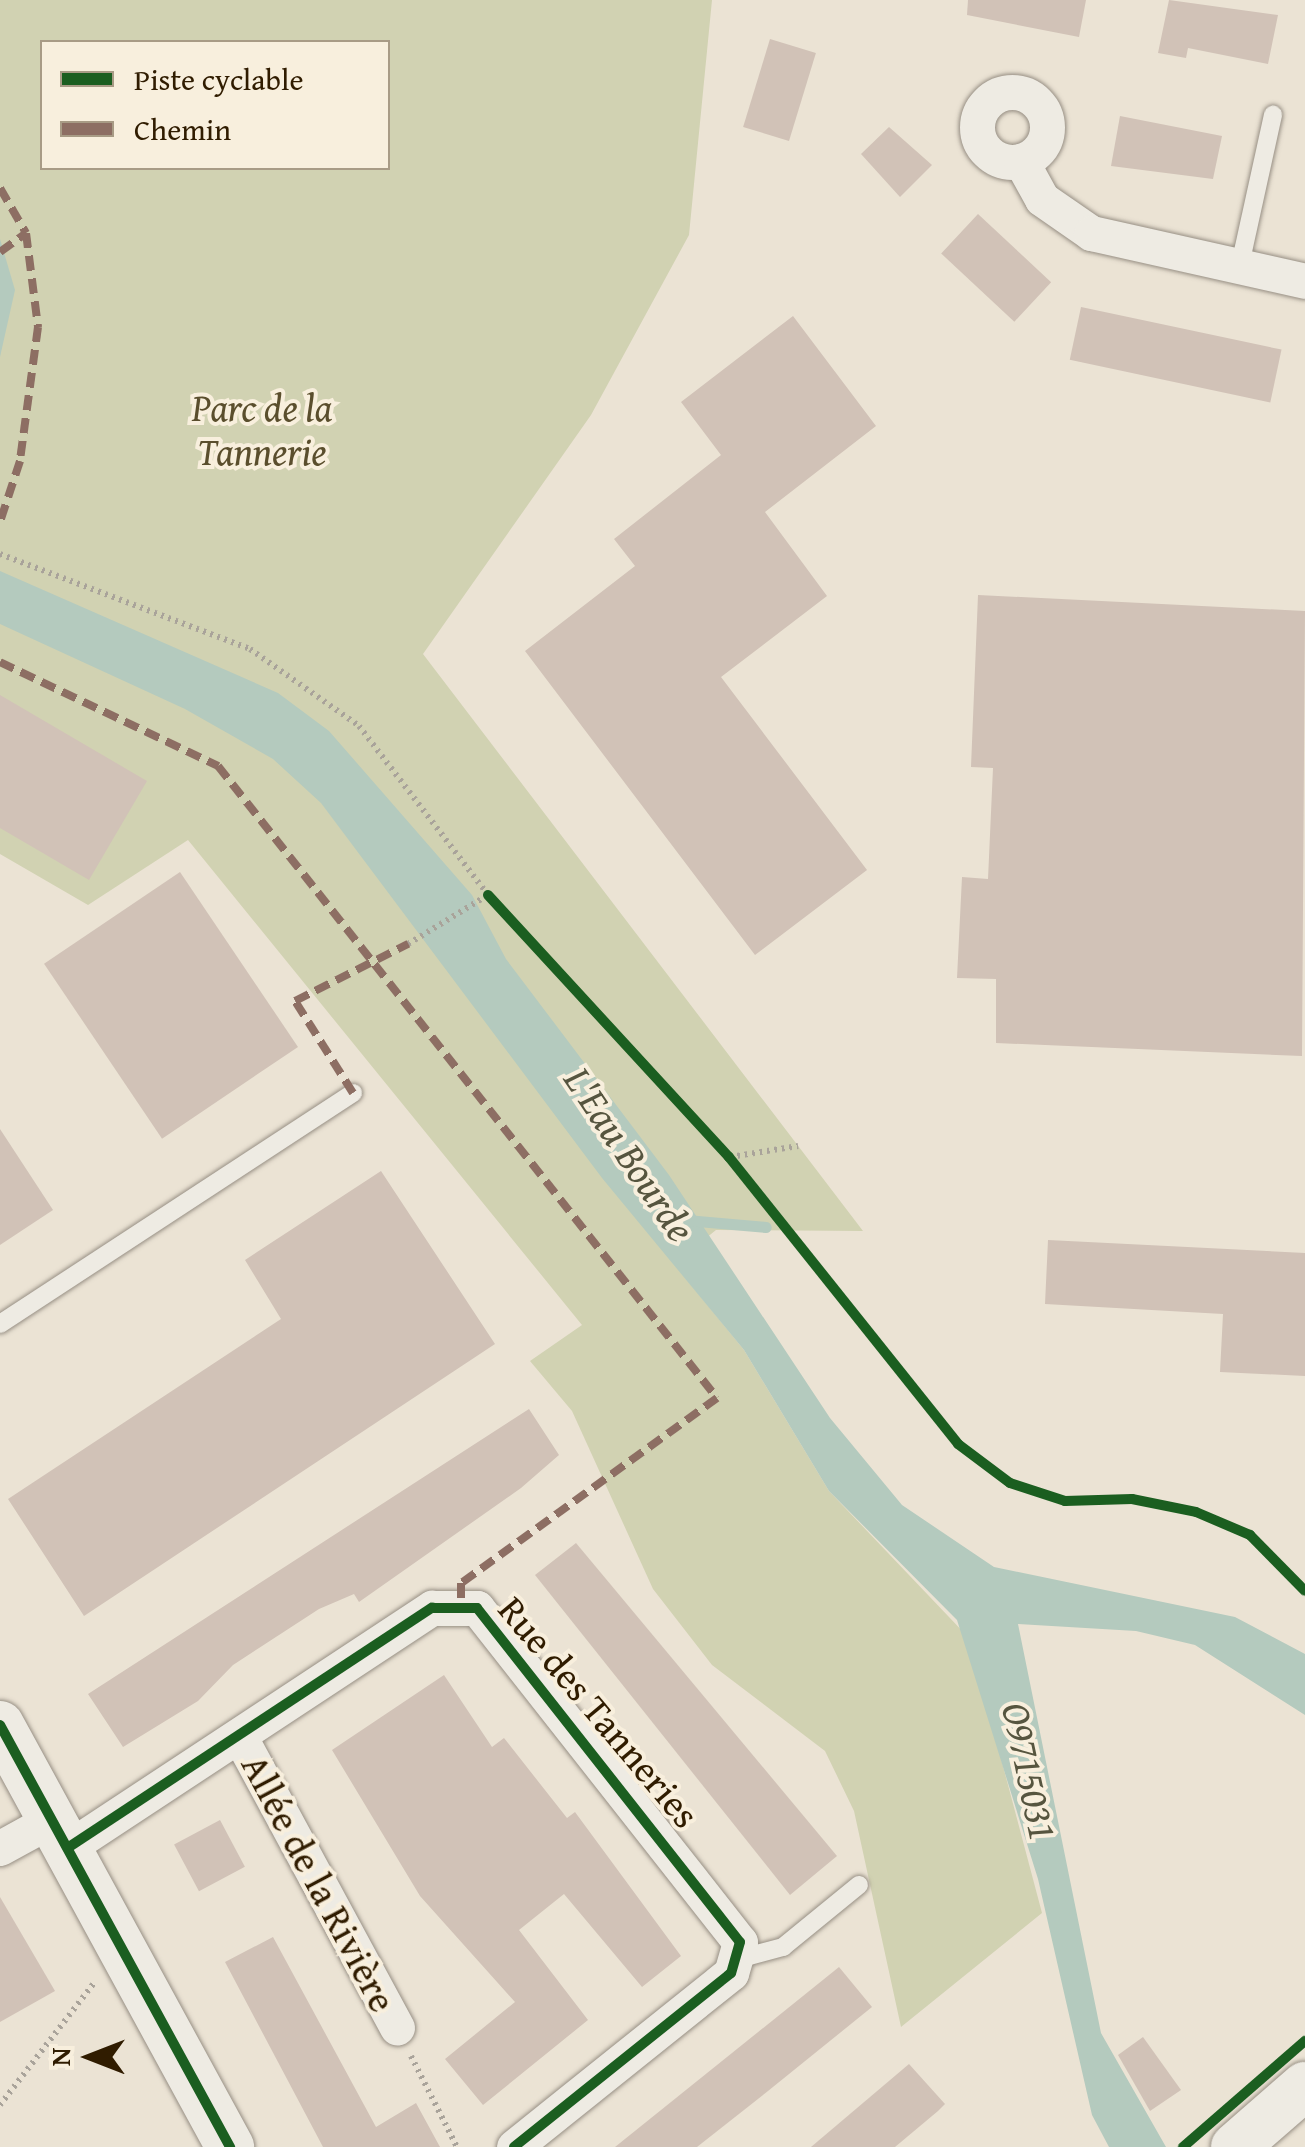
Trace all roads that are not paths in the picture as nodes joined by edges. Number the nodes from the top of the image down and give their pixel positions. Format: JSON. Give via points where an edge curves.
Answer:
{"nodes":[{"id":1,"x":1273,"y":116,"type":"dead end"},
{"id":2,"x":1021,"y":161,"type":"dead end"},
{"id":3,"x":1240,"y":265,"type":"junction"},
{"id":4,"x":1305,"y":282,"type":"edge"},
{"id":5,"x":353,"y":1094,"type":"dead end"},
{"id":6,"x":0,"y":1324,"type":"edge"},
{"id":7,"x":0,"y":1725,"type":"edge"},
{"id":8,"x":241,"y":1739,"type":"junction"},
{"id":9,"x":60,"y":1833,"type":"junction"},
{"id":10,"x":0,"y":1848,"type":"edge"},
{"id":11,"x":860,"y":1884,"type":"dead end"},
{"id":12,"x":738,"y":1959,"type":"junction"},
{"id":13,"x":398,"y":2028,"type":"road end"},
{"id":14,"x":1305,"y":2086,"type":"edge"},
{"id":15,"x":230,"y":2147,"type":"edge"},
{"id":16,"x":514,"y":2147,"type":"edge"},
{"id":17,"x":1236,"y":2147,"type":"edge"}],
"edges":[{"from":1,"to":3,"type":"lane"},
{"from":2,"to":3,"type":"street","via":[[1042,199],[1091,234]]},
{"from":3,"to":4,"type":"street"},
{"from":5,"to":6,"type":"lane"},
{"from":7,"to":9,"type":"main road"},
{"from":8,"to":9,"type":"street","name":"Rue des Tanneries"},
{"from":8,"to":12,"type":"street","name":"Rue des Tanneries","via":[[432,1608],[478,1608],[736,1928]]},
{"from":8,"to":13,"type":"street","name":"Allée de la Rivière"},
{"from":9,"to":10,"type":"street","name":"Rue des Tanneries"},
{"from":9,"to":15,"type":"main road"},
{"from":11,"to":12,"type":"lane","via":[[783,1947]]},
{"from":12,"to":16,"type":"street"},
{"from":14,"to":17,"type":"main road"}]}
